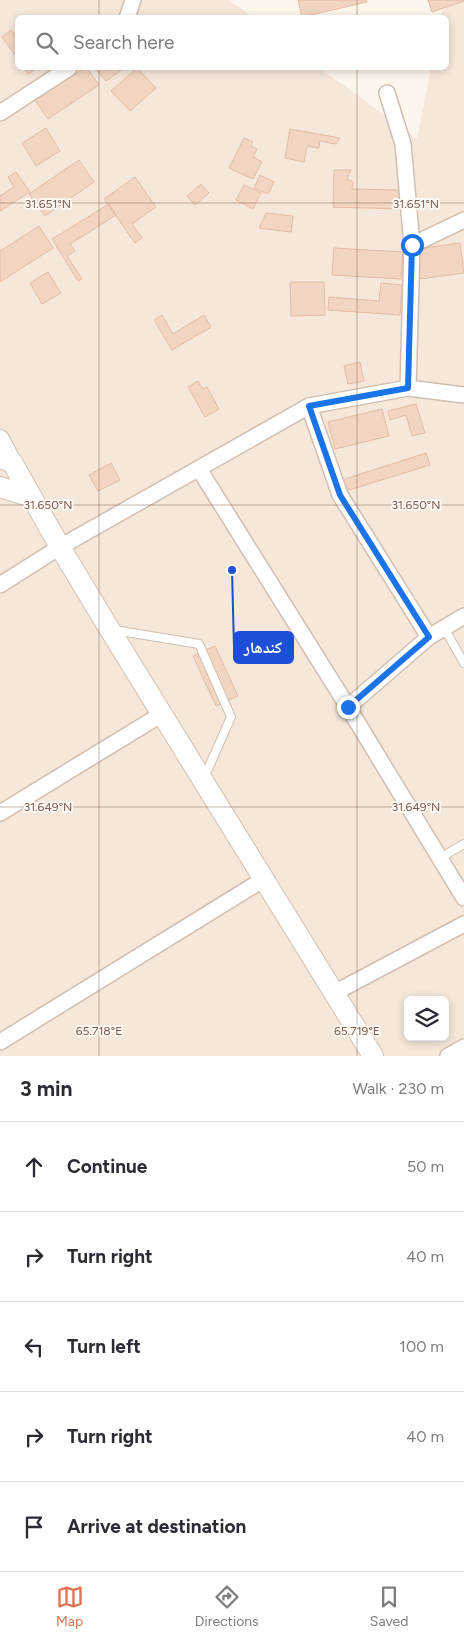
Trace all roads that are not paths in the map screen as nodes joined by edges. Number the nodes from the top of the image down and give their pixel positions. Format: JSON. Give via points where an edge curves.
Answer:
{"nodes":[{"id":1,"x":133,"y":0,"type":"edge"},
{"id":2,"x":128,"y":15,"type":"edge"},
{"id":3,"x":66,"y":70,"type":"edge"},
{"id":4,"x":386,"y":93,"type":"dead end"},
{"id":5,"x":0,"y":113,"type":"edge"},
{"id":6,"x":464,"y":220,"type":"edge"},
{"id":7,"x":412,"y":245,"type":"junction"},
{"id":8,"x":408,"y":388,"type":"junction"},
{"id":9,"x":464,"y":395,"type":"edge"},
{"id":10,"x":309,"y":406,"type":"junction"},
{"id":11,"x":0,"y":439,"type":"edge"},
{"id":12,"x":6,"y":460,"type":"edge"},
{"id":13,"x":199,"y":469,"type":"junction"},
{"id":14,"x":0,"y":487,"type":"edge"},
{"id":15,"x":32,"y":497,"type":"junction"},
{"id":16,"x":60,"y":547,"type":"junction"},
{"id":17,"x":0,"y":585,"type":"edge"},
{"id":18,"x":464,"y":616,"type":"edge"},
{"id":19,"x":444,"y":628,"type":"junction"},
{"id":20,"x":110,"y":630,"type":"junction"},
{"id":21,"x":429,"y":637,"type":"junction"},
{"id":22,"x":464,"y":663,"type":"edge"},
{"id":23,"x":348,"y":707,"type":"junction"},
{"id":24,"x":162,"y":714,"type":"junction"},
{"id":25,"x":203,"y":780,"type":"junction"},
{"id":26,"x":0,"y":813,"type":"edge"},
{"id":27,"x":464,"y":844,"type":"edge"},
{"id":28,"x":440,"y":858,"type":"junction"},
{"id":29,"x":264,"y":879,"type":"junction"},
{"id":30,"x":464,"y":898,"type":"edge"},
{"id":31,"x":464,"y":924,"type":"edge"},
{"id":32,"x":334,"y":993,"type":"junction"},
{"id":33,"x":0,"y":1042,"type":"edge"},
{"id":34,"x":464,"y":1047,"type":"edge"},
{"id":35,"x":373,"y":1056,"type":"edge"},
{"id":36,"x":448,"y":1056,"type":"edge"}],
"edges":[{"from":1,"to":2,"type":"street"},
{"from":3,"to":5,"type":"street"},
{"from":4,"to":7,"type":"street","via":[[402,144]]},
{"from":6,"to":7,"type":"street"},
{"from":7,"to":8,"type":"street"},
{"from":8,"to":9,"type":"street"},
{"from":8,"to":10,"type":"street"},
{"from":10,"to":13,"type":"street"},
{"from":10,"to":21,"type":"street","via":[[340,495]]},
{"from":11,"to":12,"type":"street"},
{"from":12,"to":15,"type":"main road"},
{"from":13,"to":16,"type":"street"},
{"from":13,"to":23,"type":"street"},
{"from":14,"to":15,"type":"main road"},
{"from":15,"to":16,"type":"main road"},
{"from":16,"to":17,"type":"street"},
{"from":16,"to":20,"type":"main road"},
{"from":18,"to":19,"type":"street"},
{"from":19,"to":21,"type":"street"},
{"from":19,"to":22,"type":"lane"},
{"from":20,"to":24,"type":"main road"},
{"from":20,"to":25,"type":"lane","via":[[199,644],[231,717]]},
{"from":21,"to":23,"type":"street"},
{"from":23,"to":28,"type":"street"},
{"from":24,"to":25,"type":"main road"},
{"from":24,"to":26,"type":"street"},
{"from":25,"to":29,"type":"main road"},
{"from":27,"to":28,"type":"lane"},
{"from":28,"to":30,"type":"street"},
{"from":29,"to":32,"type":"main road"},
{"from":29,"to":33,"type":"street"},
{"from":31,"to":32,"type":"street"},
{"from":32,"to":35,"type":"main road"},
{"from":34,"to":36,"type":"street"}]}
